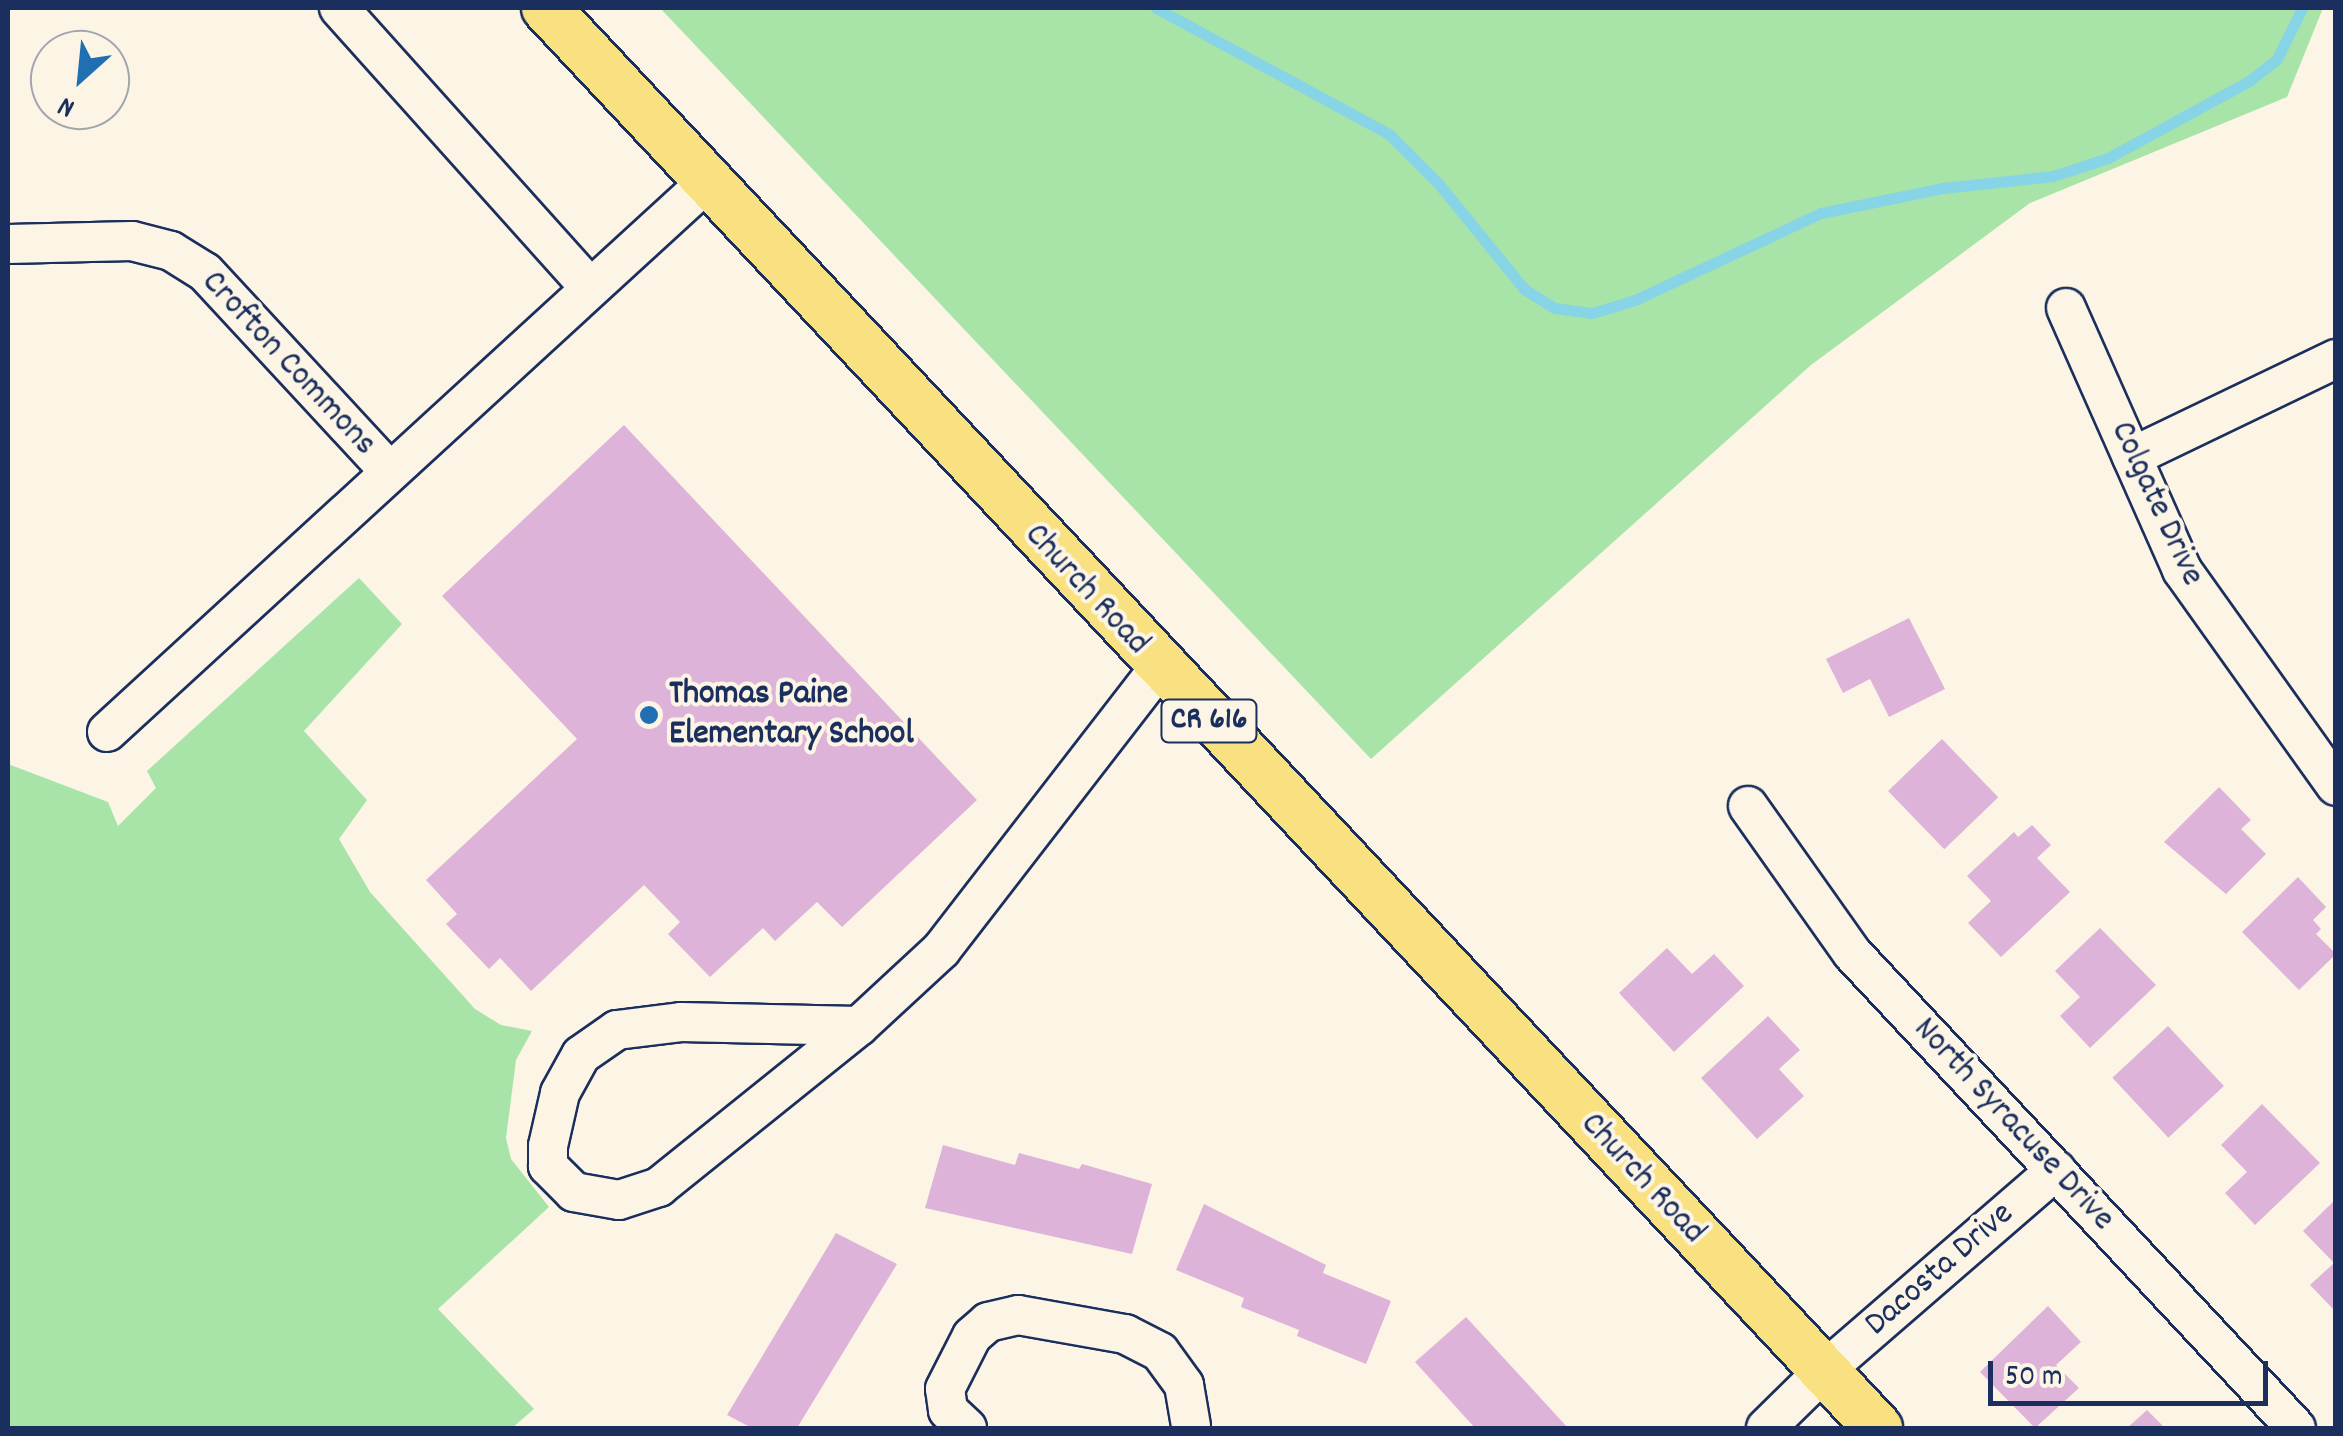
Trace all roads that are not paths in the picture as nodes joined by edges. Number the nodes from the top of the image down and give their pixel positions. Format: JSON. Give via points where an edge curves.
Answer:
{"nodes":[{"id":1,"x":339,"y":8,"type":"edge"},
{"id":2,"x":546,"y":8,"type":"edge"},
{"id":3,"x":706,"y":182,"type":"junction"},
{"id":4,"x":8,"y":244,"type":"edge"},
{"id":5,"x":590,"y":288,"type":"junction"},
{"id":6,"x":2066,"y":308,"type":"dead end"},
{"id":7,"x":2336,"y":359,"type":"edge"},
{"id":8,"x":2132,"y":458,"type":"junction"},
{"id":9,"x":390,"y":472,"type":"junction"},
{"id":10,"x":1159,"y":668,"type":"junction"},
{"id":11,"x":107,"y":732,"type":"dead end"},
{"id":12,"x":2336,"y":786,"type":"edge"},
{"id":13,"x":1748,"y":806,"type":"dead end"},
{"id":14,"x":859,"y":1026,"type":"junction"},
{"id":15,"x":2056,"y":1170,"type":"junction"},
{"id":16,"x":1824,"y":1370,"type":"junction"},
{"id":17,"x":967,"y":1428,"type":"edge"},
{"id":18,"x":1192,"y":1428,"type":"edge"},
{"id":19,"x":1766,"y":1428,"type":"edge"},
{"id":20,"x":1878,"y":1428,"type":"edge"},
{"id":21,"x":2296,"y":1428,"type":"edge"}],
"edges":[{"from":1,"to":5,"type":"street"},
{"from":2,"to":3,"type":"main road","name":"Church Road","number":"CR 616"},
{"from":3,"to":5,"type":"street","name":"Crofton Commons"},
{"from":3,"to":10,"type":"main road","name":"Church Road","number":"CR 616"},
{"from":4,"to":9,"type":"street","name":"Crofton Commons","via":[[132,241],[171,250],[205,272]]},
{"from":5,"to":9,"type":"street","name":"Crofton Commons"},
{"from":6,"to":8,"type":"street","name":"Colgate Drive"},
{"from":7,"to":8,"type":"street"},
{"from":8,"to":12,"type":"street","name":"Colgate Drive","via":[[2182,570]]},
{"from":9,"to":11,"type":"street","name":"Crofton Commons"},
{"from":10,"to":14,"type":"street","via":[[941,950]]},
{"from":10,"to":16,"type":"main road","name":"Church Road","number":"CR 616"},
{"from":13,"to":15,"type":"street","name":"North Syracuse Drive","via":[[1852,954]]},
{"from":14,"to":14,"type":"street","via":[[659,1187],[619,1200],[574,1192],[548,1166],[560,1093],[581,1055],[617,1030],[680,1022]]},
{"from":15,"to":16,"type":"street","name":"Dacosta Drive"},
{"from":15,"to":21,"type":"street","name":"North Syracuse Drive"},
{"from":16,"to":19,"type":"street","name":"Dacosta Drive"},
{"from":16,"to":20,"type":"main road","name":"Church Road","number":"CR 616"},
{"from":17,"to":18,"type":"street","via":[[948,1410],[945,1388],[972,1336],[988,1322],[1018,1315],[1125,1334],[1160,1352],[1184,1385]]}]}
